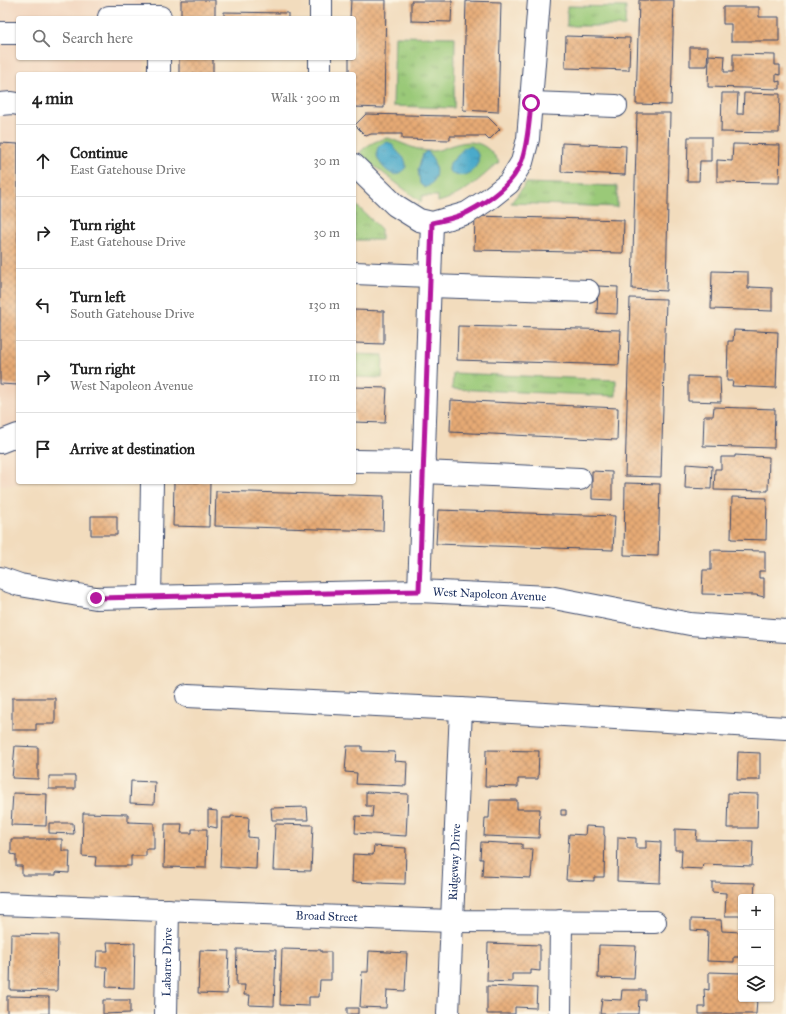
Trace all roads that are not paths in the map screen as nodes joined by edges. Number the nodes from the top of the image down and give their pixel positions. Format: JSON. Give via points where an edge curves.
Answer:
{"nodes":[{"id":1,"x":321,"y":0,"type":"edge"},
{"id":2,"x":539,"y":0,"type":"edge"},
{"id":3,"x":109,"y":12,"type":"edge"},
{"id":4,"x":160,"y":12,"type":"edge"},
{"id":5,"x":321,"y":16,"type":"edge"},
{"id":6,"x":0,"y":33,"type":"edge"},
{"id":7,"x":16,"y":33,"type":"edge"},
{"id":8,"x":159,"y":60,"type":"edge"},
{"id":9,"x":320,"y":60,"type":"edge"},
{"id":10,"x":159,"y":72,"type":"edge"},
{"id":11,"x":320,"y":72,"type":"edge"},
{"id":12,"x":531,"y":103,"type":"junction"},
{"id":13,"x":0,"y":104,"type":"edge"},
{"id":14,"x":16,"y":104,"type":"edge"},
{"id":15,"x":616,"y":106,"type":"dead end"},
{"id":16,"x":356,"y":167,"type":"edge"},
{"id":17,"x":432,"y":223,"type":"junction"},
{"id":18,"x":356,"y":273,"type":"edge"},
{"id":19,"x":430,"y":281,"type":"junction"},
{"id":20,"x":588,"y":291,"type":"dead end"},
{"id":21,"x":16,"y":436,"type":"edge"},
{"id":22,"x":0,"y":442,"type":"edge"},
{"id":23,"x":356,"y":461,"type":"edge"},
{"id":24,"x":424,"y":467,"type":"junction"},
{"id":25,"x":580,"y":479,"type":"dead end"},
{"id":26,"x":152,"y":484,"type":"edge"},
{"id":27,"x":0,"y":578,"type":"edge"},
{"id":28,"x":419,"y":591,"type":"junction"},
{"id":29,"x":150,"y":598,"type":"junction"},
{"id":30,"x":786,"y":631,"type":"edge"},
{"id":31,"x":187,"y":696,"type":"dead end"},
{"id":32,"x":461,"y":710,"type":"junction"},
{"id":33,"x":786,"y":728,"type":"edge"},
{"id":34,"x":0,"y":904,"type":"edge"},
{"id":35,"x":168,"y":910,"type":"junction"},
{"id":36,"x":561,"y":921,"type":"junction"},
{"id":37,"x":451,"y":922,"type":"junction"},
{"id":38,"x":655,"y":922,"type":"dead end"},
{"id":39,"x":166,"y":1014,"type":"edge"},
{"id":40,"x":448,"y":1014,"type":"edge"},
{"id":41,"x":560,"y":1014,"type":"edge"}],
"edges":[{"from":1,"to":5,"type":"street"},
{"from":2,"to":12,"type":"street"},
{"from":3,"to":4,"type":"street"},
{"from":6,"to":7,"type":"street"},
{"from":8,"to":10,"type":"street"},
{"from":9,"to":11,"type":"street"},
{"from":12,"to":15,"type":"street"},
{"from":12,"to":17,"type":"street","via":[[528,139],[522,162],[509,183],[467,213]]},
{"from":13,"to":14,"type":"street"},
{"from":16,"to":17,"type":"street","via":[[395,205],[419,220]]},
{"from":17,"to":19,"type":"street"},
{"from":18,"to":19,"type":"street"},
{"from":19,"to":20,"type":"street"},
{"from":19,"to":24,"type":"street"},
{"from":21,"to":22,"type":"street"},
{"from":23,"to":24,"type":"street"},
{"from":24,"to":25,"type":"street"},
{"from":24,"to":28,"type":"street"},
{"from":26,"to":29,"type":"street"},
{"from":27,"to":29,"type":"street","name":"West Napoleon Avenue","via":[[20,585],[96,598]]},
{"from":28,"to":29,"type":"street","name":"West Napoleon Avenue"},
{"from":28,"to":30,"type":"street","name":"West Napoleon Avenue","via":[[549,597],[690,624]]},
{"from":31,"to":32,"type":"street"},
{"from":32,"to":33,"type":"street"},
{"from":32,"to":37,"type":"street","name":"Ridgeway Drive"},
{"from":34,"to":35,"type":"street","name":"Broad Street"},
{"from":35,"to":37,"type":"street","name":"Broad Street"},
{"from":35,"to":39,"type":"street","name":"Labarre Drive"},
{"from":36,"to":37,"type":"street","name":"Broad Street"},
{"from":36,"to":38,"type":"street","name":"Broad Street"},
{"from":36,"to":41,"type":"street"},
{"from":37,"to":40,"type":"street","name":"Ridgeway Drive"}]}
